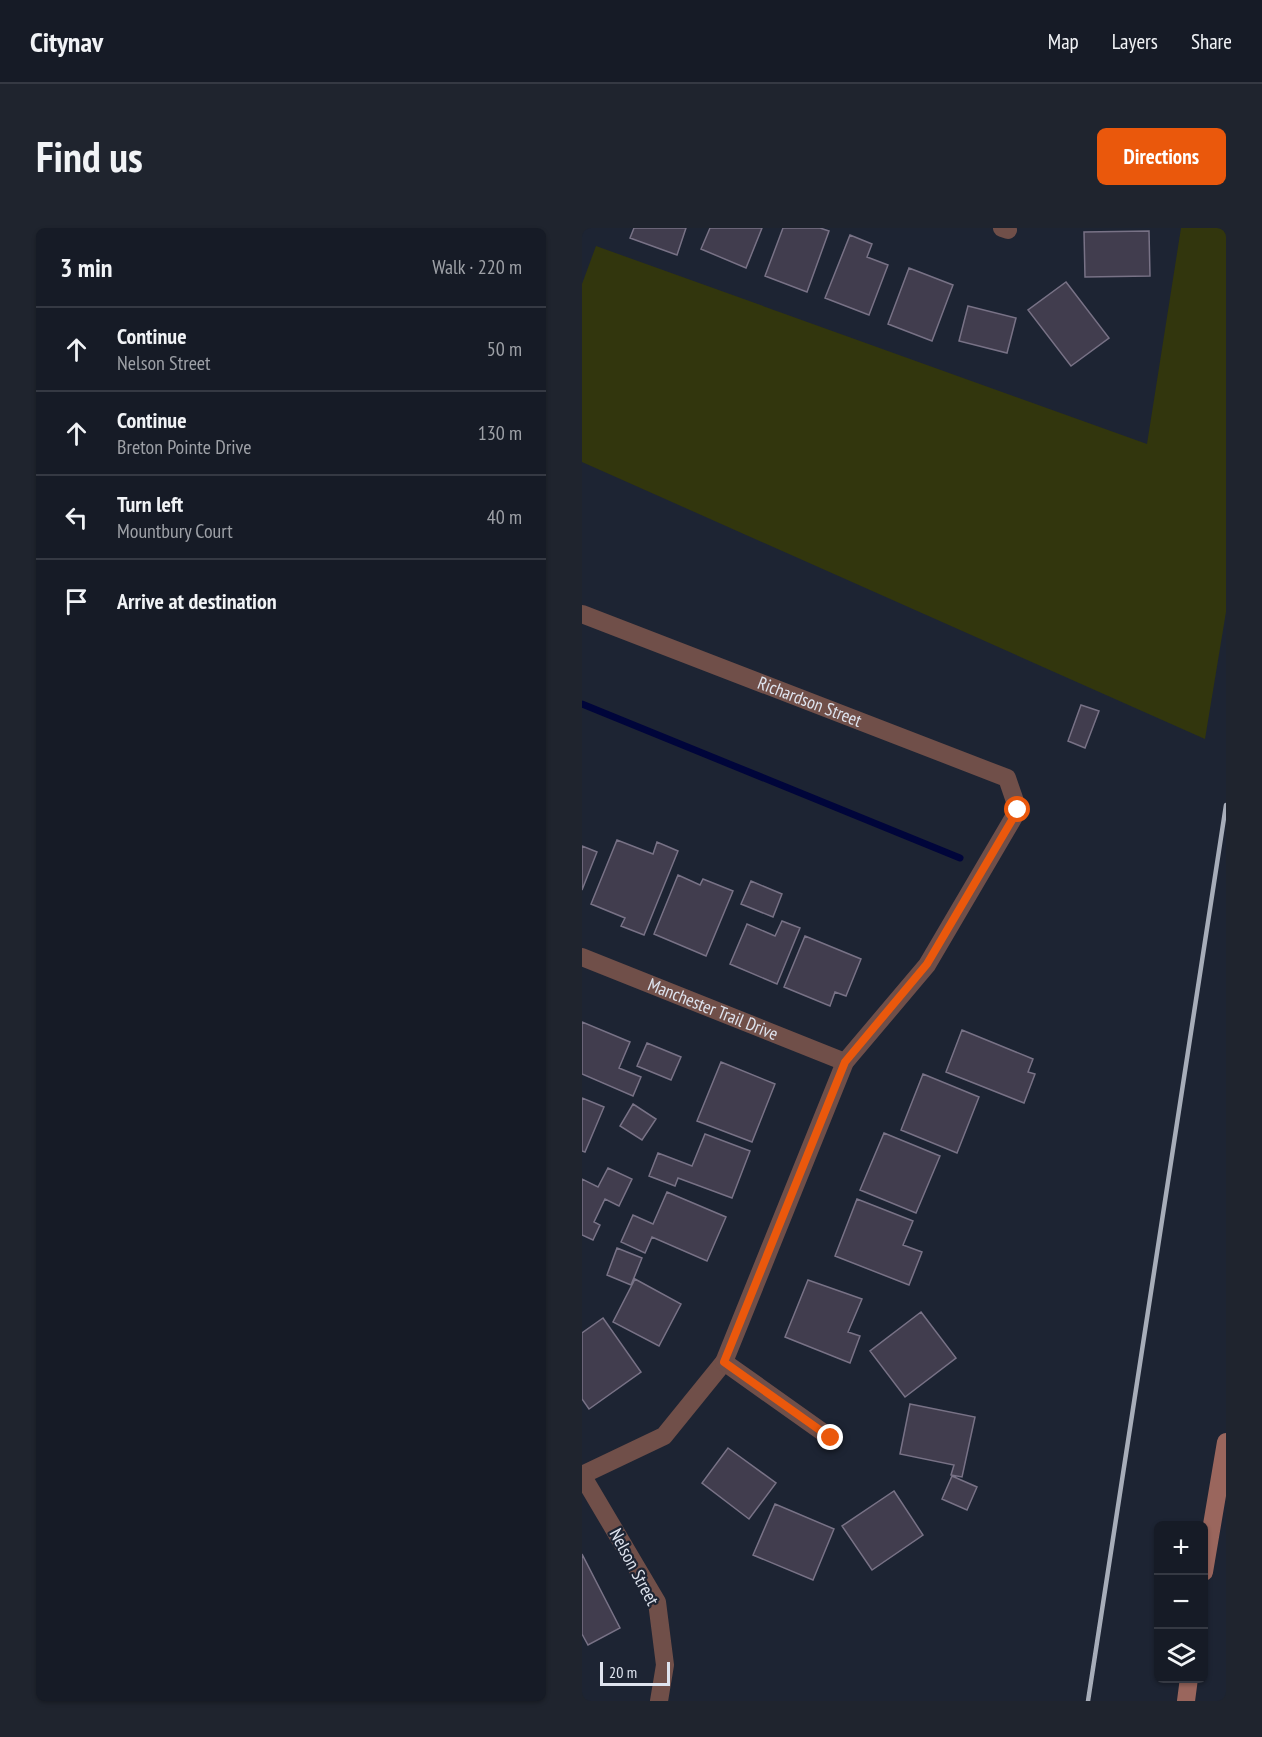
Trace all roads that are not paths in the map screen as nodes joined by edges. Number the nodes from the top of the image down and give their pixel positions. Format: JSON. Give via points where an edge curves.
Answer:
{"nodes":[{"id":1,"x":582,"y":615,"type":"edge"},
{"id":2,"x":582,"y":957,"type":"edge"},
{"id":3,"x":845,"y":1062,"type":"junction"},
{"id":4,"x":724,"y":1362,"type":"junction"},
{"id":5,"x":831,"y":1438,"type":"dead end"},
{"id":6,"x":1226,"y":1442,"type":"edge"},
{"id":7,"x":582,"y":1475,"type":"edge"},
{"id":8,"x":1208,"y":1544,"type":"edge"},
{"id":9,"x":1188,"y":1683,"type":"edge"},
{"id":10,"x":659,"y":1701,"type":"edge"},
{"id":11,"x":1186,"y":1701,"type":"edge"}],
"edges":[{"from":1,"to":3,"type":"street","name":"Richardson Street","via":[[1007,778],[1018,810],[927,964]]},
{"from":2,"to":3,"type":"street","name":"Manchester Trail Drive"},
{"from":3,"to":4,"type":"street"},
{"from":4,"to":5,"type":"street"},
{"from":4,"to":7,"type":"street","via":[[664,1436]]},
{"from":6,"to":8,"type":"street"},
{"from":7,"to":10,"type":"street","name":"Nelson Street","via":[[657,1602],[665,1665]]},
{"from":9,"to":11,"type":"street"}]}
